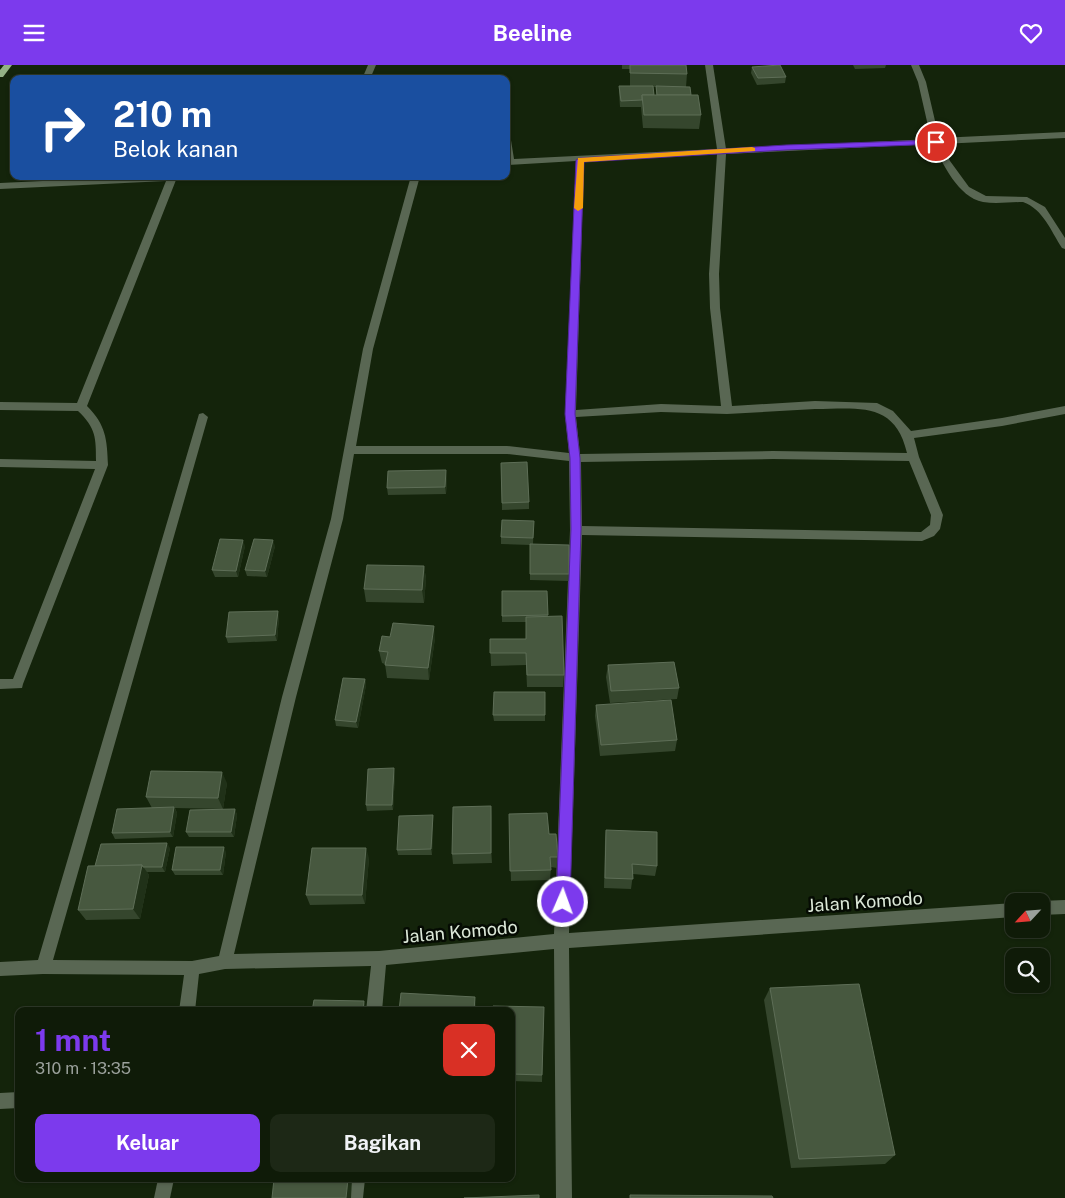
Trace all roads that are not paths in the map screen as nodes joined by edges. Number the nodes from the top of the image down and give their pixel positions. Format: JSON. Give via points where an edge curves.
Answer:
{"nodes":[{"id":1,"x":8,"y":65,"type":"edge"},
{"id":2,"x":710,"y":65,"type":"edge"},
{"id":3,"x":914,"y":65,"type":"edge"},
{"id":4,"x":0,"y":75,"type":"edge"},
{"id":5,"x":1065,"y":135,"type":"edge"},
{"id":6,"x":936,"y":142,"type":"junction"},
{"id":7,"x":722,"y":152,"type":"junction"},
{"id":8,"x":580,"y":160,"type":"junction"},
{"id":9,"x":510,"y":162,"type":"edge"},
{"id":10,"x":129,"y":180,"type":"edge"},
{"id":11,"x":171,"y":180,"type":"edge"},
{"id":12,"x":415,"y":180,"type":"edge"},
{"id":13,"x":0,"y":186,"type":"edge"},
{"id":14,"x":1065,"y":246,"type":"edge"},
{"id":15,"x":0,"y":406,"type":"edge"},
{"id":16,"x":81,"y":407,"type":"junction"},
{"id":17,"x":727,"y":410,"type":"junction"},
{"id":18,"x":1065,"y":410,"type":"edge"},
{"id":19,"x":570,"y":414,"type":"junction"},
{"id":20,"x":203,"y":417,"type":"dead end"},
{"id":21,"x":908,"y":435,"type":"junction"},
{"id":22,"x":351,"y":450,"type":"junction"},
{"id":23,"x":914,"y":457,"type":"junction"},
{"id":24,"x":575,"y":458,"type":"junction"},
{"id":25,"x":0,"y":463,"type":"edge"},
{"id":26,"x":102,"y":465,"type":"junction"},
{"id":27,"x":576,"y":529,"type":"junction"},
{"id":28,"x":0,"y":684,"type":"edge"},
{"id":29,"x":1065,"y":907,"type":"edge"},
{"id":30,"x":1050,"y":908,"type":"edge"},
{"id":31,"x":1005,"y":911,"type":"edge"},
{"id":32,"x":562,"y":941,"type":"junction"},
{"id":33,"x":379,"y":958,"type":"junction"},
{"id":34,"x":225,"y":962,"type":"junction"},
{"id":35,"x":43,"y":967,"type":"junction"},
{"id":36,"x":192,"y":968,"type":"junction"},
{"id":37,"x":0,"y":969,"type":"edge"},
{"id":38,"x":188,"y":1007,"type":"edge"},
{"id":39,"x":374,"y":1007,"type":"edge"},
{"id":40,"x":15,"y":1100,"type":"edge"},
{"id":41,"x":0,"y":1101,"type":"edge"},
{"id":42,"x":165,"y":1182,"type":"edge"},
{"id":43,"x":357,"y":1182,"type":"edge"},
{"id":44,"x":162,"y":1198,"type":"edge"},
{"id":45,"x":355,"y":1198,"type":"edge"},
{"id":46,"x":564,"y":1198,"type":"edge"}],
"edges":[{"from":1,"to":4,"type":"main road"},
{"from":2,"to":7,"type":"street"},
{"from":3,"to":6,"type":"street","via":[[922,82]]},
{"from":5,"to":6,"type":"street"},
{"from":6,"to":7,"type":"street"},
{"from":6,"to":14,"type":"street","via":[[966,189],[984,199],[1032,202],[1046,215]]},
{"from":7,"to":8,"type":"street"},
{"from":7,"to":17,"type":"street","via":[[714,283]]},
{"from":8,"to":9,"type":"street"},
{"from":8,"to":19,"type":"street"},
{"from":10,"to":13,"type":"street"},
{"from":11,"to":16,"type":"street"},
{"from":12,"to":22,"type":"street","via":[[368,349]]},
{"from":15,"to":16,"type":"street"},
{"from":16,"to":26,"type":"street","via":[[96,420],[101,437]]},
{"from":17,"to":19,"type":"street","via":[[661,408]]},
{"from":17,"to":21,"type":"street","via":[[815,405],[877,407],[889,414]]},
{"from":18,"to":21,"type":"street"},
{"from":19,"to":24,"type":"street"},
{"from":20,"to":35,"type":"street"},
{"from":21,"to":23,"type":"street"},
{"from":22,"to":24,"type":"street","via":[[507,450]]},
{"from":22,"to":34,"type":"street","via":[[337,519],[289,697]]},
{"from":23,"to":24,"type":"street"},
{"from":23,"to":27,"type":"street","via":[[937,515],[936,526],[922,537]]},
{"from":24,"to":27,"type":"street"},
{"from":25,"to":26,"type":"street"},
{"from":26,"to":28,"type":"street","via":[[17,684]]},
{"from":27,"to":32,"type":"street"},
{"from":29,"to":30,"type":"street"},
{"from":31,"to":32,"type":"street","name":"Jalan Komodo"},
{"from":32,"to":33,"type":"street","name":"Jalan Komodo"},
{"from":32,"to":46,"type":"street"},
{"from":33,"to":34,"type":"street","name":"Jalan Komodo"},
{"from":33,"to":39,"type":"street"},
{"from":34,"to":36,"type":"street","name":"Jalan Komodo"},
{"from":35,"to":36,"type":"street","name":"Jalan Komodo"},
{"from":35,"to":37,"type":"street","name":"Jalan Komodo"},
{"from":36,"to":38,"type":"street"},
{"from":40,"to":41,"type":"street"},
{"from":42,"to":44,"type":"street"},
{"from":43,"to":45,"type":"street"}]}
